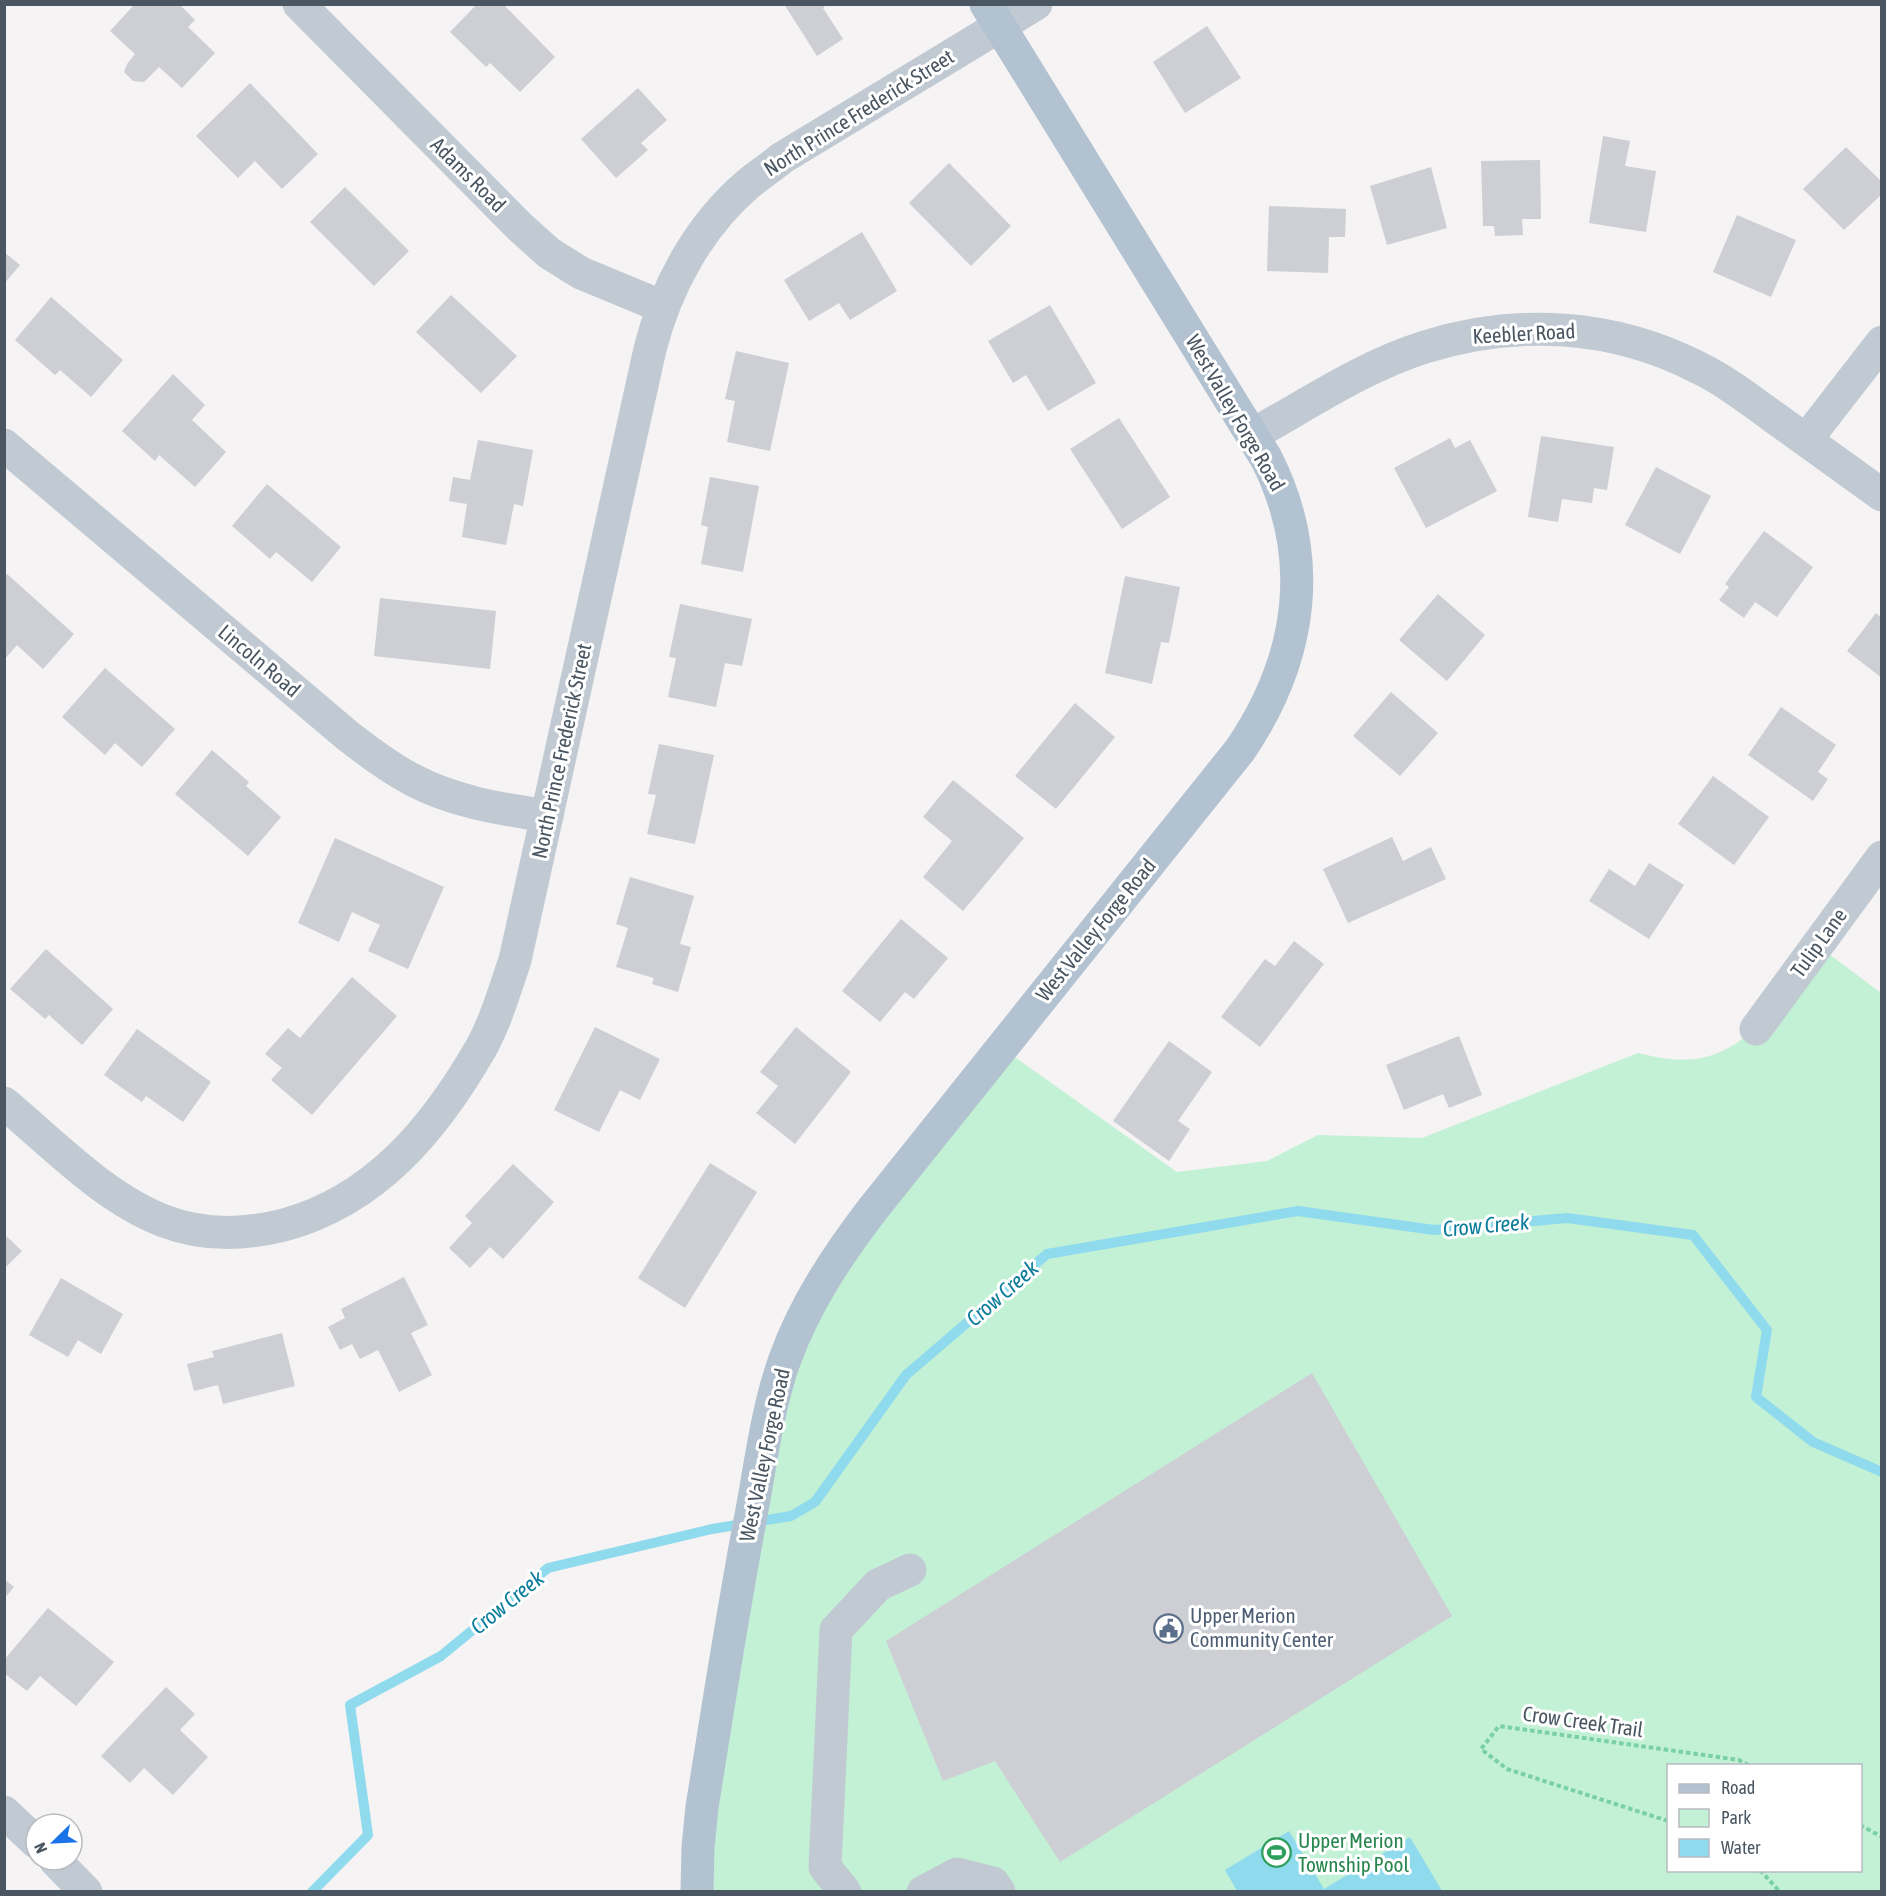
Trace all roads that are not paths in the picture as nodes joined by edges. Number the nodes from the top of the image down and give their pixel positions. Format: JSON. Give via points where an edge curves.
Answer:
{"nodes":[{"id":1,"x":299,"y":4,"type":"edge"},
{"id":2,"x":1036,"y":4,"type":"edge"},
{"id":3,"x":993,"y":16,"type":"edge"},
{"id":4,"x":663,"y":307,"type":"junction"},
{"id":5,"x":1881,"y":342,"type":"edge"},
{"id":6,"x":1252,"y":435,"type":"junction"},
{"id":7,"x":1806,"y":440,"type":"junction"},
{"id":8,"x":4,"y":445,"type":"edge"},
{"id":9,"x":1881,"y":495,"type":"edge"},
{"id":10,"x":547,"y":816,"type":"junction"},
{"id":11,"x":1881,"y":857,"type":"edge"},
{"id":12,"x":1756,"y":1029,"type":"dead end"},
{"id":13,"x":4,"y":1103,"type":"edge"},
{"id":14,"x":910,"y":1570,"type":"dead end"},
{"id":15,"x":4,"y":1812,"type":"edge"},
{"id":16,"x":24,"y":1831,"type":"edge"},
{"id":17,"x":67,"y":1872,"type":"edge"},
{"id":18,"x":86,"y":1892,"type":"edge"},
{"id":19,"x":697,"y":1892,"type":"edge"},
{"id":20,"x":845,"y":1892,"type":"edge"},
{"id":21,"x":923,"y":1892,"type":"edge"},
{"id":22,"x":999,"y":1892,"type":"edge"}],
"edges":[{"from":1,"to":4,"type":"street","name":"Adams Road","via":[[549,253],[581,273]]},
{"from":2,"to":3,"type":"street","name":"North Prince Frederick Street"},
{"from":3,"to":4,"type":"street","name":"North Prince Frederick Street","via":[[748,184],[694,248]]},
{"from":3,"to":6,"type":"main road","name":"West Valley Forge Road"},
{"from":4,"to":10,"type":"street","name":"North Prince Frederick Street","via":[[650,349]]},
{"from":5,"to":7,"type":"street"},
{"from":6,"to":7,"type":"street","name":"Keebler Road","via":[[1346,382],[1424,347],[1464,336],[1552,329],[1591,331],[1664,351],[1734,389]]},
{"from":6,"to":19,"type":"main road","name":"West Valley Forge Road","via":[[1277,480],[1296,550],[1293,626],[1279,679],[1240,750],[872,1210],[819,1285],[799,1324],[774,1395],[742,1561],[702,1807]]},
{"from":7,"to":9,"type":"street","name":"Keebler Road"},
{"from":8,"to":10,"type":"street","name":"Lincoln Road","via":[[381,761],[450,794]]},
{"from":10,"to":13,"type":"street","name":"North Prince Frederick Street","via":[[516,960],[482,1047],[427,1127],[395,1163],[367,1187],[337,1205],[291,1223],[233,1234],[165,1221],[107,1189]]},
{"from":11,"to":12,"type":"street","name":"Tulip Lane"},
{"from":14,"to":20,"type":"street","via":[[878,1585],[836,1630],[825,1867]]},
{"from":15,"to":16,"type":"street"},
{"from":17,"to":18,"type":"street"},
{"from":21,"to":22,"type":"street","via":[[957,1874],[993,1883]]}]}
